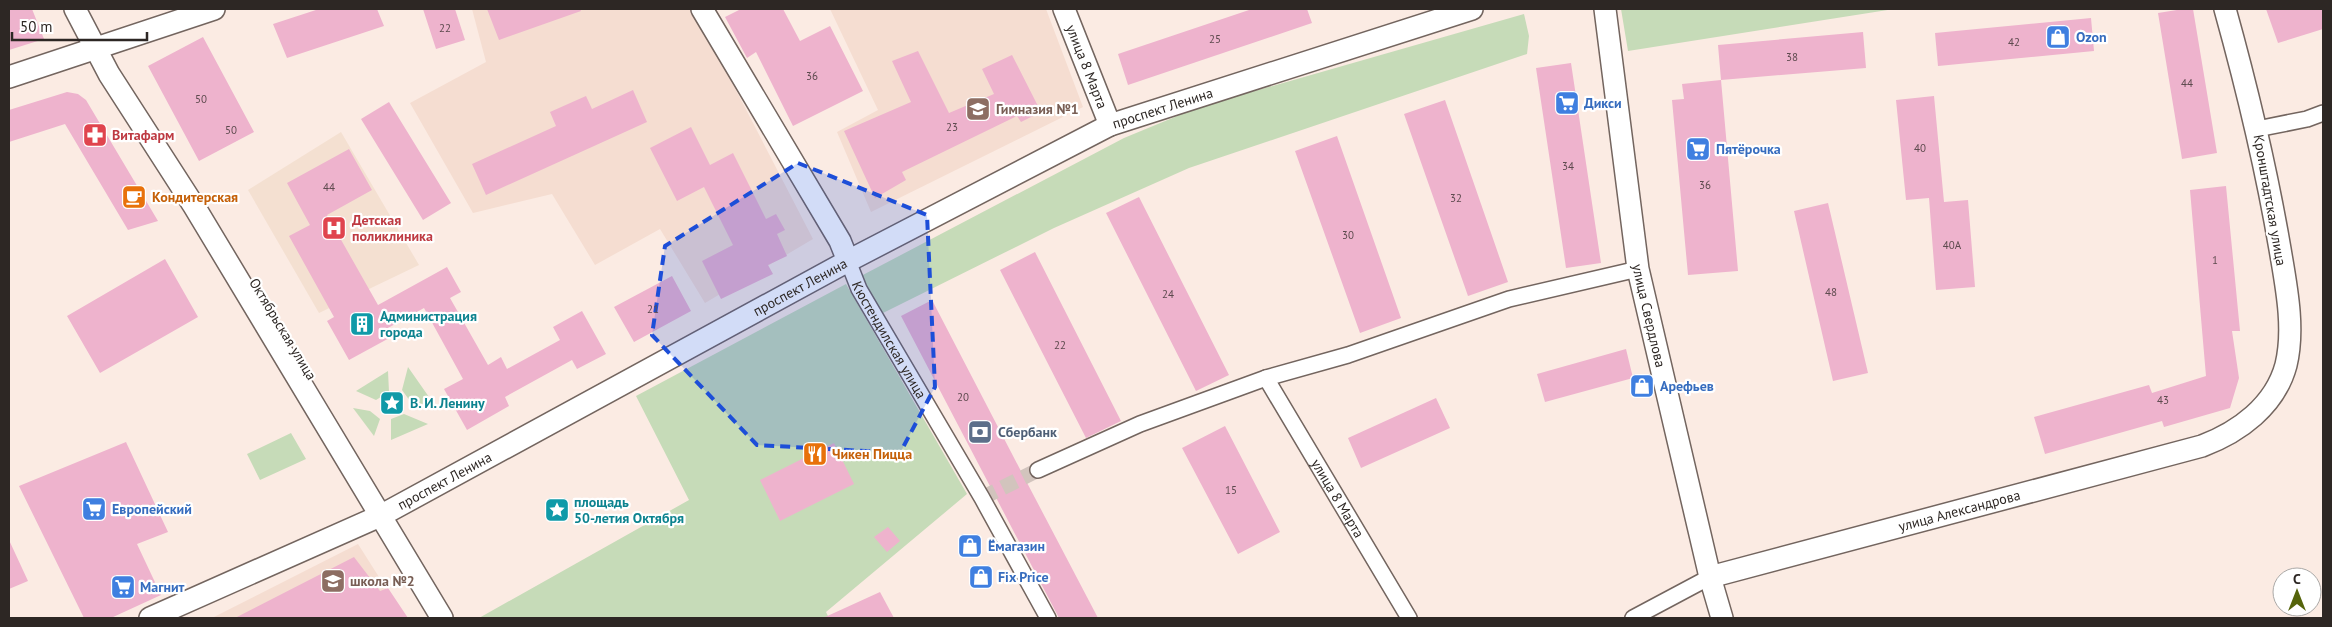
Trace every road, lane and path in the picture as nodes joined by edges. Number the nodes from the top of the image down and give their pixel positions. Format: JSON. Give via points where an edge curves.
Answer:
{"nodes":[{"id":1,"x":75,"y":9,"type":"edge"},
{"id":2,"x":214,"y":9,"type":"edge"},
{"id":3,"x":702,"y":9,"type":"edge"},
{"id":4,"x":1064,"y":9,"type":"edge"},
{"id":5,"x":1472,"y":9,"type":"edge"},
{"id":6,"x":1605,"y":9,"type":"edge"},
{"id":7,"x":2225,"y":9,"type":"edge"},
{"id":8,"x":95,"y":48,"type":"junction"},
{"id":9,"x":9,"y":77,"type":"edge"},
{"id":10,"x":2323,"y":113,"type":"edge"},
{"id":11,"x":1110,"y":126,"type":"junction"},
{"id":12,"x":2258,"y":129,"type":"junction"},
{"id":13,"x":848,"y":261,"type":"junction"},
{"id":14,"x":1638,"y":269,"type":"junction"},
{"id":15,"x":1266,"y":378,"type":"junction"},
{"id":16,"x":2274,"y":392,"type":"joint"},
{"id":17,"x":1038,"y":470,"type":"tunnel mouth"},
{"id":18,"x":386,"y":512,"type":"junction"},
{"id":19,"x":1710,"y":577,"type":"junction"},
{"id":20,"x":150,"y":618,"type":"edge"},
{"id":21,"x":442,"y":618,"type":"edge"},
{"id":22,"x":458,"y":618,"type":"edge"},
{"id":23,"x":1048,"y":618,"type":"edge"},
{"id":24,"x":1409,"y":618,"type":"edge"},
{"id":25,"x":1633,"y":618,"type":"edge"},
{"id":26,"x":1722,"y":618,"type":"edge"}],
"edges":[{"from":1,"to":8,"type":"main road","name":"Октябрьская улица"},
{"from":2,"to":8,"type":"main road"},
{"from":3,"to":13,"type":"main road","name":"Кюстендилская улица","via":[[840,240]]},
{"from":4,"to":11,"type":"main road","name":"улица 8 Марта"},
{"from":5,"to":11,"type":"main road","name":"проспект Ленина"},
{"from":6,"to":14,"type":"main road","name":"улица Свердлова"},
{"from":7,"to":12,"type":"main road","name":"Кронштадтская улица"},
{"from":8,"to":9,"type":"main road"},
{"from":8,"to":18,"type":"main road","name":"Октябрьская улица"},
{"from":8,"to":18,"type":"main road","name":"Октябрьская улица","via":[[137,100],[237,254]]},
{"from":10,"to":12,"type":"street"},
{"from":11,"to":13,"type":"main road","name":"проспект Ленина"},
{"from":12,"to":16,"type":"main road","name":"Кронштадтская улица","via":[[2288,316],[2286,365]]},
{"from":13,"to":18,"type":"main road","name":"проспект Ленина"},
{"from":13,"to":23,"type":"street","name":"Кюстендилская улица","via":[[859,289],[982,498]]},
{"from":14,"to":15,"type":"street","via":[[1509,299],[1348,355]]},
{"from":14,"to":19,"type":"main road","name":"улица Свердлова"},
{"from":15,"to":17,"type":"street","via":[[1140,424]]},
{"from":15,"to":24,"type":"street","name":"улица 8 Марта"},
{"from":16,"to":19,"type":"main road","name":"улица Александрова","via":[[2243,426],[2202,446]]},
{"from":18,"to":20,"type":"main road","name":"проспект Ленина"},
{"from":18,"to":21,"type":"main road","name":"Октябрьская улица"},
{"from":18,"to":22,"type":"main road","name":"Октябрьская улица"},
{"from":19,"to":25,"type":"street","name":"улица Александрова"},
{"from":19,"to":26,"type":"main road","name":"улица Свердлова"}]}
